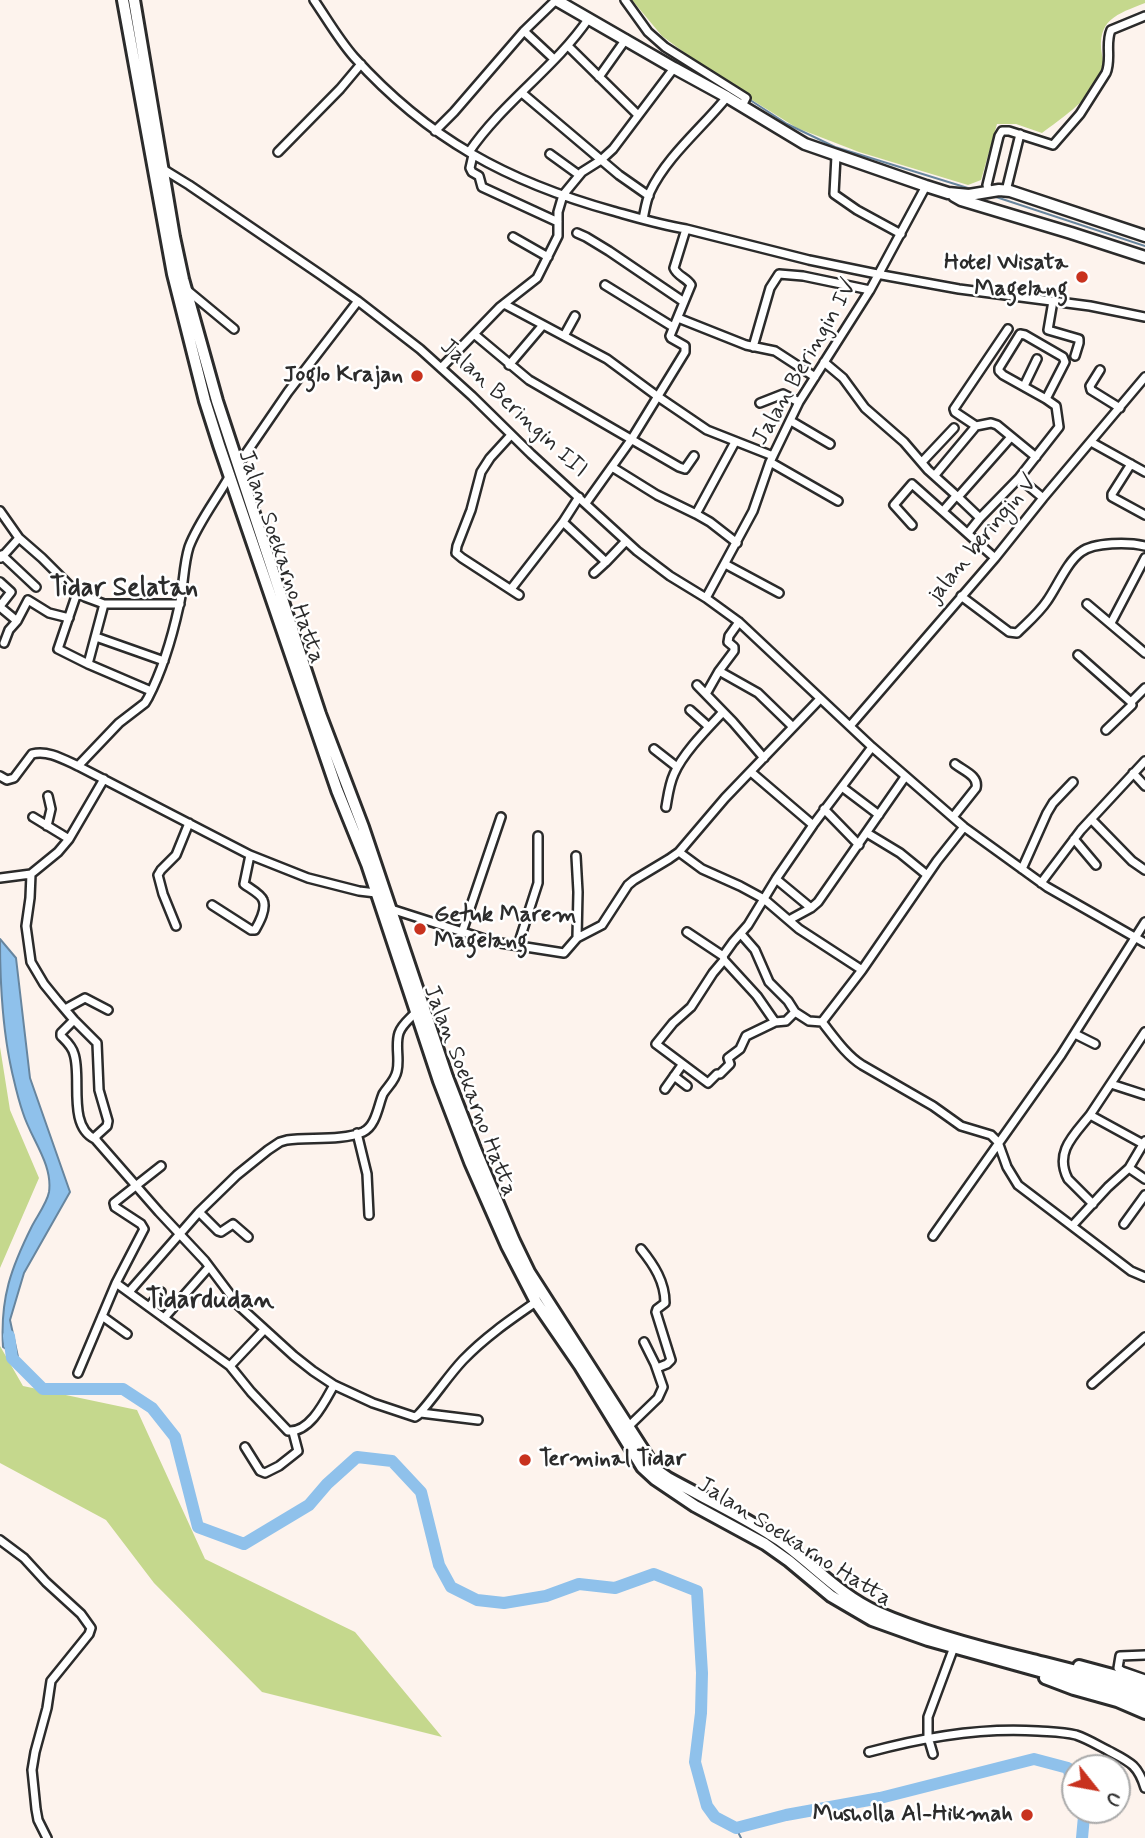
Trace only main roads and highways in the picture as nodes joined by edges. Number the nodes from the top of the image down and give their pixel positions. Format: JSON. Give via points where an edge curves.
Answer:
{"nodes":[{"id":1,"x":123,"y":0,"type":"edge"},
{"id":2,"x":134,"y":0,"type":"edge"},
{"id":3,"x":556,"y":0,"type":"edge"},
{"id":4,"x":158,"y":167,"type":"junction"},
{"id":5,"x":948,"y":192,"type":"junction"},
{"id":6,"x":989,"y":192,"type":"junction"},
{"id":7,"x":989,"y":208,"type":"junction"},
{"id":8,"x":1078,"y":214,"type":"junction"},
{"id":9,"x":1071,"y":233,"type":"junction"},
{"id":10,"x":1144,"y":233,"type":"edge"},
{"id":11,"x":1145,"y":257,"type":"edge"},
{"id":12,"x":354,"y":818,"type":"junction"},
{"id":13,"x":647,"y":1465,"type":"junction"},
{"id":14,"x":994,"y":1654,"type":"junction"},
{"id":15,"x":1145,"y":1685,"type":"edge"},
{"id":16,"x":1145,"y":1696,"type":"edge"},
{"id":17,"x":1145,"y":1704,"type":"edge"},
{"id":18,"x":1145,"y":1713,"type":"edge"}],
"edges":[{"from":1,"to":4,"type":"highway","name":"Jalan Soekarno Hatta"},
{"from":2,"to":4,"type":"highway","name":"Jalan Soekarno Hatta"},
{"from":3,"to":5,"type":"main road","via":[[805,144]]},
{"from":4,"to":12,"type":"highway","name":"Jalan Soekarno Hatta","via":[[217,401]]},
{"from":4,"to":12,"type":"highway","name":"Jalan Soekarno Hatta","via":[[167,248],[205,401],[337,790]]},
{"from":5,"to":6,"type":"main road"},
{"from":5,"to":7,"type":"main road"},
{"from":6,"to":7,"type":"main road"},
{"from":6,"to":8,"type":"main road","via":[[1006,191]]},
{"from":7,"to":9,"type":"main road"},
{"from":8,"to":9,"type":"main road"},
{"from":8,"to":10,"type":"main road"},
{"from":9,"to":11,"type":"main road"},
{"from":12,"to":13,"type":"highway","name":"Jalan Soekarno Hatta","via":[[391,909],[451,1088],[514,1241],[543,1295],[629,1426]]},
{"from":12,"to":13,"type":"highway","name":"Jalan Soekarno Hatta","via":[[439,1081],[507,1246],[536,1302]]},
{"from":13,"to":14,"type":"highway","name":"Jalan Soekarno Hatta","via":[[775,1538],[867,1606]]},
{"from":13,"to":14,"type":"highway","name":"Jalan Soekarno Hatta","via":[[655,1479],[765,1544],[860,1614],[954,1647]]},
{"from":14,"to":15,"type":"highway","via":[[1121,1674]]},
{"from":14,"to":16,"type":"highway","name":"Jalan Soekarno Hatta","via":[[1103,1680]]},
{"from":14,"to":17,"type":"highway","name":"Jalan Soekarno Hatta"},
{"from":14,"to":18,"type":"highway","via":[[1073,1689]]}]}
